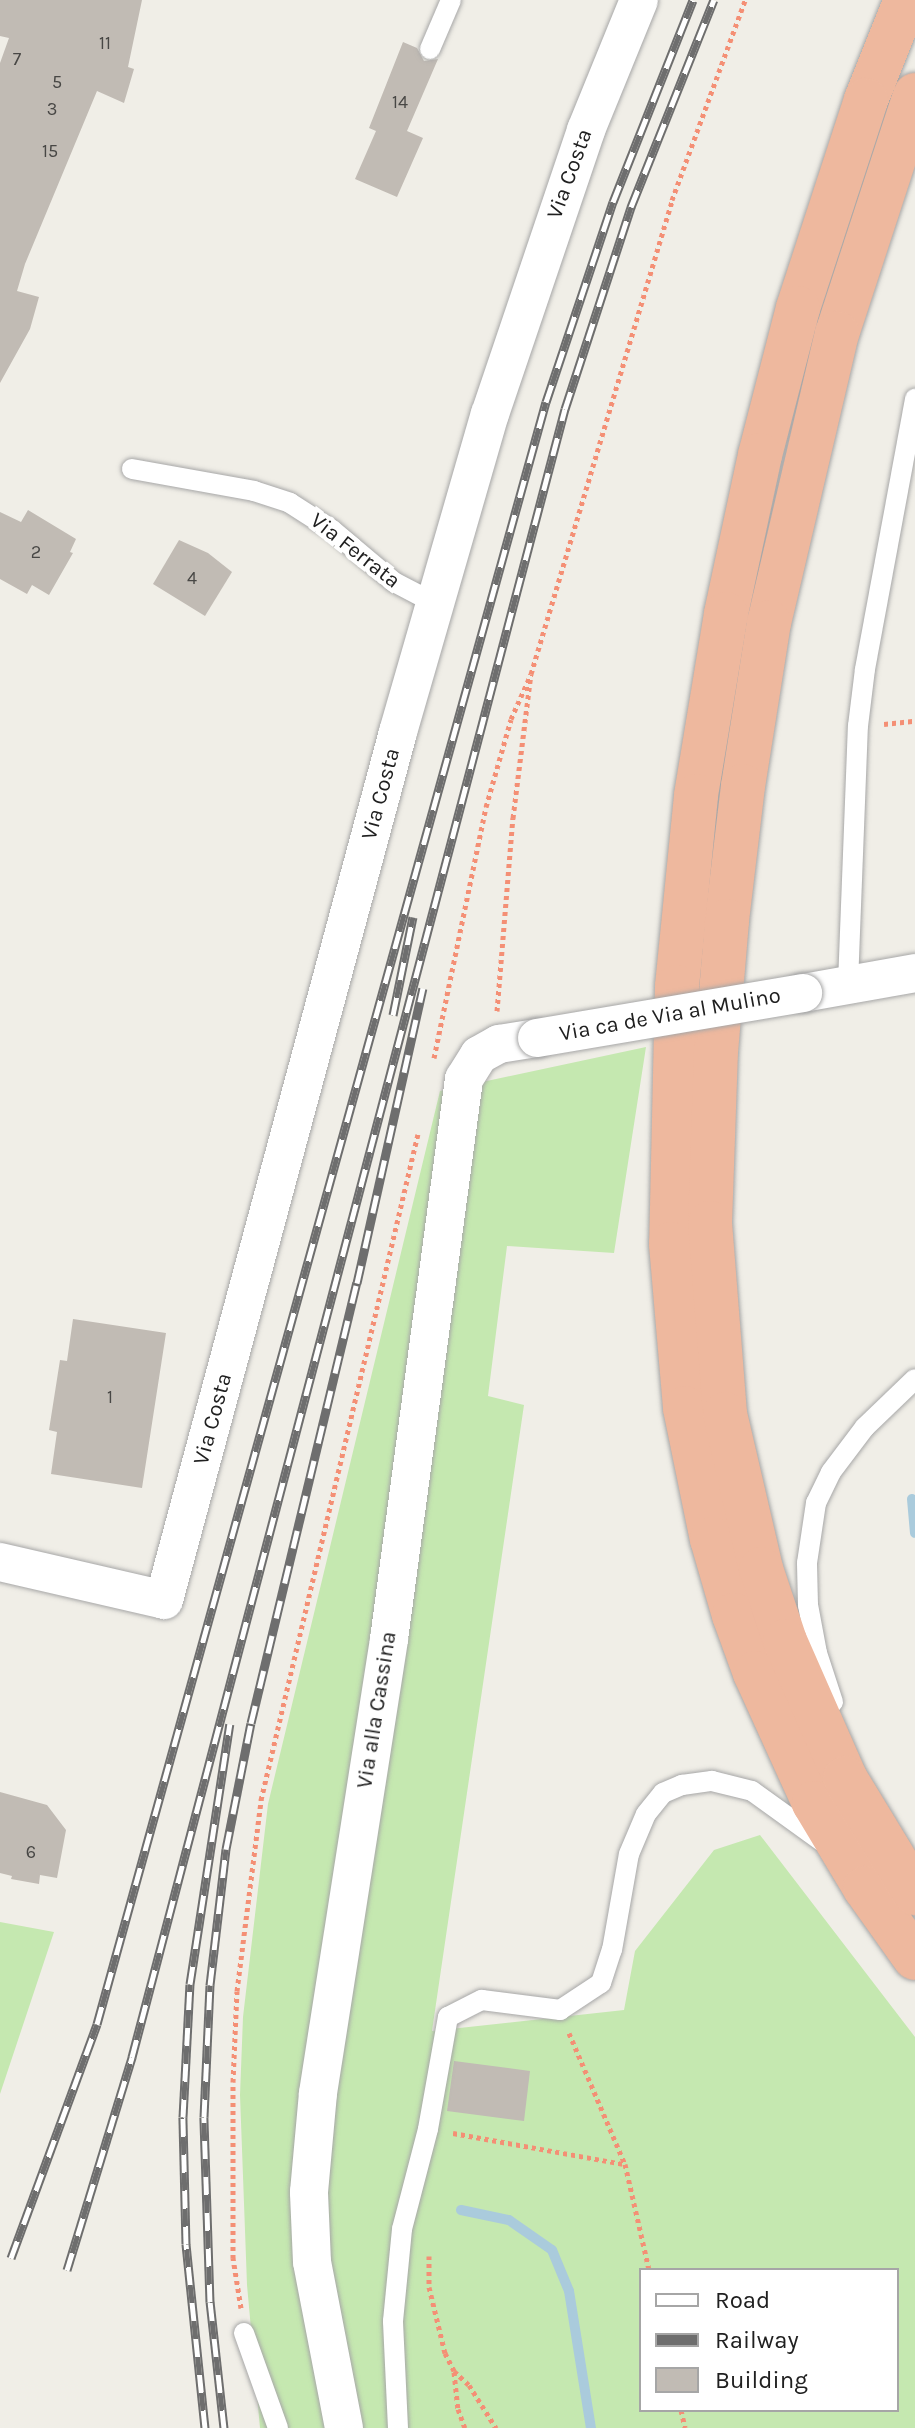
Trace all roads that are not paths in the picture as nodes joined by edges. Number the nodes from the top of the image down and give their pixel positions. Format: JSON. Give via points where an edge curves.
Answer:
{"nodes":[{"id":1,"x":451,"y":0,"type":"edge"},
{"id":2,"x":639,"y":0,"type":"edge"},
{"id":3,"x":906,"y":0,"type":"edge"},
{"id":4,"x":430,"y":49,"type":"dead end"},
{"id":5,"x":915,"y":95,"type":"edge"},
{"id":6,"x":915,"y":399,"type":"edge"},
{"id":7,"x":132,"y":469,"type":"dead end"},
{"id":8,"x":438,"y":605,"type":"junction"},
{"id":9,"x":915,"y":973,"type":"edge"},
{"id":10,"x":848,"y":984,"type":"junction"},
{"id":11,"x":499,"y":1044,"type":"joint"},
{"id":12,"x":915,"y":1379,"type":"edge"},
{"id":13,"x":0,"y":1562,"type":"edge"},
{"id":14,"x":861,"y":1846,"type":"junction"},
{"id":15,"x":915,"y":1893,"type":"edge"},
{"id":16,"x":915,"y":1958,"type":"edge"},
{"id":17,"x":244,"y":2333,"type":"road end"},
{"id":18,"x":278,"y":2428,"type":"edge"},
{"id":19,"x":344,"y":2428,"type":"edge"},
{"id":20,"x":398,"y":2428,"type":"edge"}],
"edges":[{"from":1,"to":4,"type":"lane"},
{"from":2,"to":8,"type":"street","name":"Via Costa","via":[[586,130],[517,326]]},
{"from":3,"to":14,"type":"highway","via":[[866,100],[798,308],[726,614],[696,796],[672,1116],[676,1328],[685,1408],[709,1526],[755,1673],[814,1803]]},
{"from":5,"to":14,"type":"highway","via":[[837,333],[769,622],[727,921],[710,1223],[725,1414],[761,1569]]},
{"from":6,"to":10,"type":"lane","via":[[858,726]]},
{"from":7,"to":8,"type":"lane","name":"Via Ferrata","via":[[254,491],[290,503],[394,582]]},
{"from":8,"to":13,"type":"street","name":"Via Costa","via":[[398,732],[164,1600]]},
{"from":9,"to":10,"type":"street","name":"Via ca de Via al Mulino"},
{"from":10,"to":11,"type":"street","name":"Via ca de Via al Mulino","bridge":true},
{"from":11,"to":19,"type":"street","name":"Via alla Cassina","via":[[479,1055],[464,1079],[389,1639],[318,2093],[309,2192],[312,2262]]},
{"from":12,"to":14,"type":"lane","via":[[865,1427],[831,1472],[810,1530],[808,1605]]},
{"from":14,"to":15,"type":"highway"},
{"from":14,"to":16,"type":"highway"},
{"from":14,"to":20,"type":"lane","via":[[752,1791],[712,1781],[682,1785],[663,1793],[646,1814],[629,1854],[601,1983],[560,2010],[482,2000],[448,2017],[428,2129],[402,2229],[393,2321]]},
{"from":17,"to":18,"type":"lane"}]}
